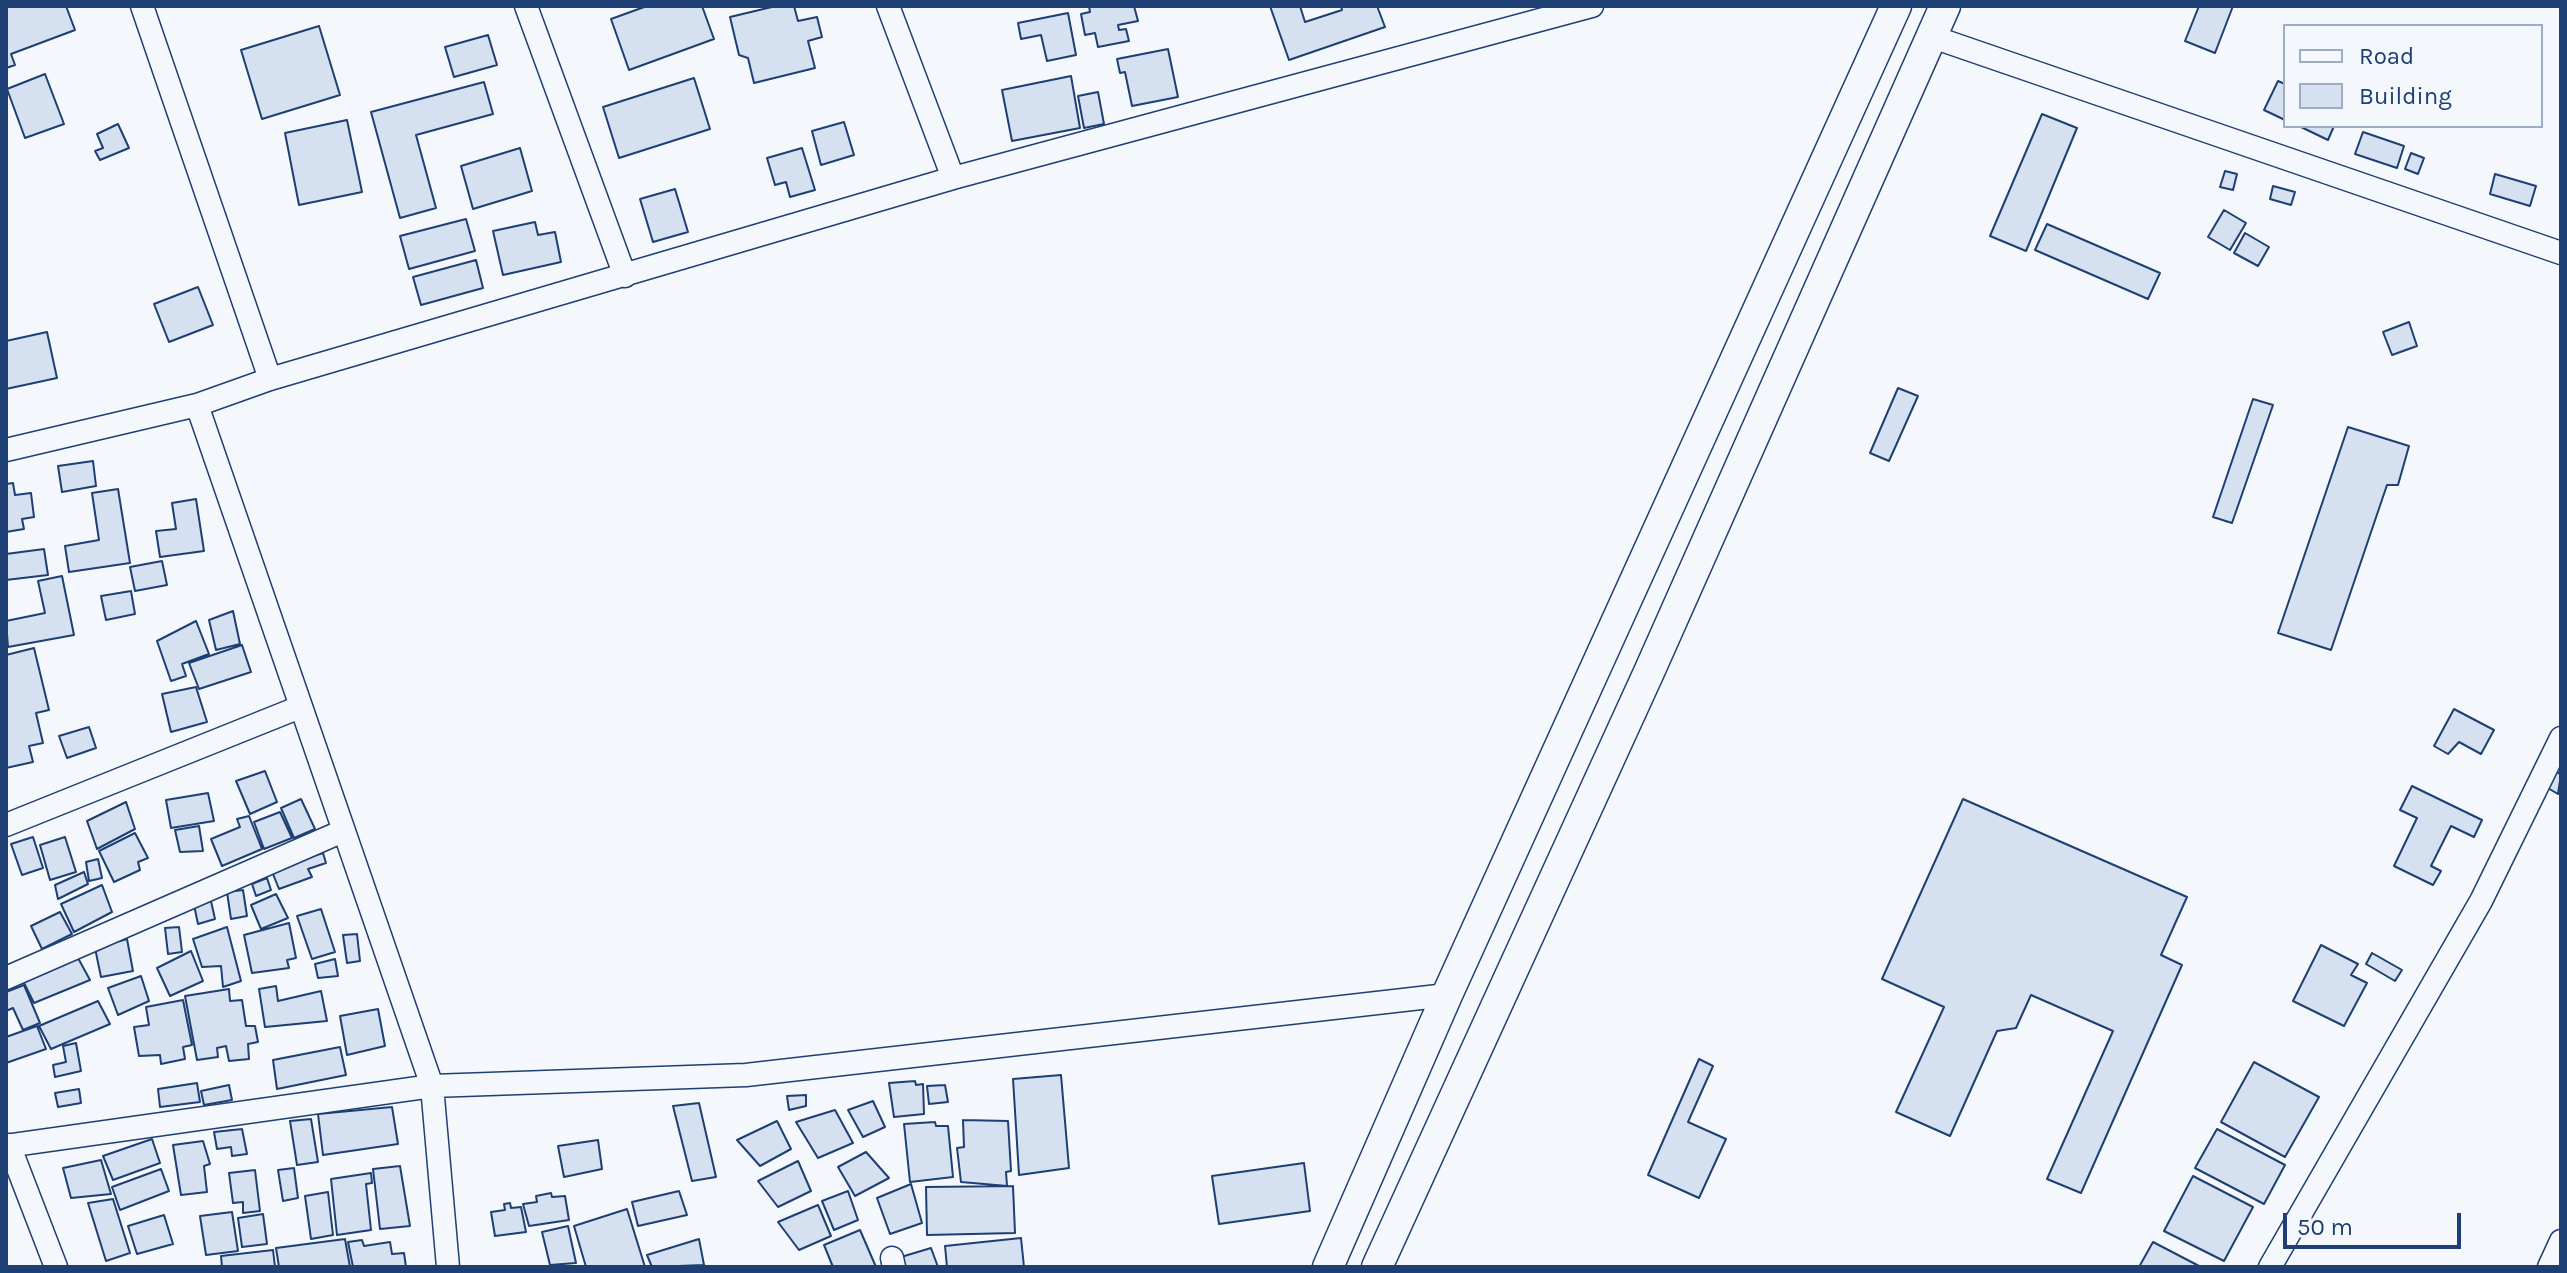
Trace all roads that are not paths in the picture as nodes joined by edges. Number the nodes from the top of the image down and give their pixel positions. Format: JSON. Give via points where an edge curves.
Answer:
{"nodes":[{"id":1,"x":142,"y":6,"type":"edge"},
{"id":2,"x":526,"y":6,"type":"edge"},
{"id":3,"x":888,"y":6,"type":"edge"},
{"id":4,"x":1592,"y":6,"type":"edge"},
{"id":5,"x":1896,"y":6,"type":"edge"},
{"id":6,"x":1945,"y":6,"type":"edge"},
{"id":7,"x":1930,"y":36,"type":"junction"},
{"id":8,"x":953,"y":178,"type":"junction"},
{"id":9,"x":2561,"y":253,"type":"edge"},
{"id":10,"x":625,"y":276,"type":"junction"},
{"id":11,"x":270,"y":379,"type":"junction"},
{"id":12,"x":197,"y":405,"type":"junction"},
{"id":13,"x":6,"y":450,"type":"edge"},
{"id":14,"x":300,"y":707,"type":"junction"},
{"id":15,"x":2561,"y":738,"type":"edge"},
{"id":16,"x":6,"y":825,"type":"edge"},
{"id":17,"x":343,"y":831,"type":"junction"},
{"id":18,"x":6,"y":978,"type":"edge"},
{"id":19,"x":1447,"y":995,"type":"junction"},
{"id":20,"x":432,"y":1086,"type":"junction"},
{"id":21,"x":7,"y":1145,"type":"edge"},
{"id":22,"x":2561,"y":1241,"type":"edge"},
{"id":23,"x":56,"y":1267,"type":"edge"},
{"id":24,"x":448,"y":1267,"type":"edge"},
{"id":25,"x":1328,"y":1267,"type":"edge"},
{"id":26,"x":1377,"y":1267,"type":"edge"},
{"id":27,"x":2270,"y":1267,"type":"edge"},
{"id":28,"x":2549,"y":1267,"type":"edge"}],
"edges":[{"from":1,"to":11,"type":"street"},
{"from":2,"to":10,"type":"street"},
{"from":3,"to":8,"type":"street"},
{"from":4,"to":8,"type":"street"},
{"from":5,"to":19,"type":"main road"},
{"from":6,"to":7,"type":"main road"},
{"from":7,"to":9,"type":"street"},
{"from":7,"to":26,"type":"main road","via":[[1656,658]]},
{"from":8,"to":10,"type":"street"},
{"from":10,"to":11,"type":"street"},
{"from":11,"to":12,"type":"street"},
{"from":12,"to":13,"type":"street"},
{"from":12,"to":14,"type":"street"},
{"from":14,"to":16,"type":"street"},
{"from":14,"to":17,"type":"street"},
{"from":15,"to":27,"type":"street","via":[[2481,901]]},
{"from":17,"to":18,"type":"street"},
{"from":17,"to":20,"type":"street"},
{"from":19,"to":20,"type":"street","via":[[746,1075]]},
{"from":19,"to":25,"type":"main road"},
{"from":20,"to":21,"type":"street"},
{"from":20,"to":24,"type":"street"},
{"from":21,"to":23,"type":"street"},
{"from":22,"to":28,"type":"street"}]}
